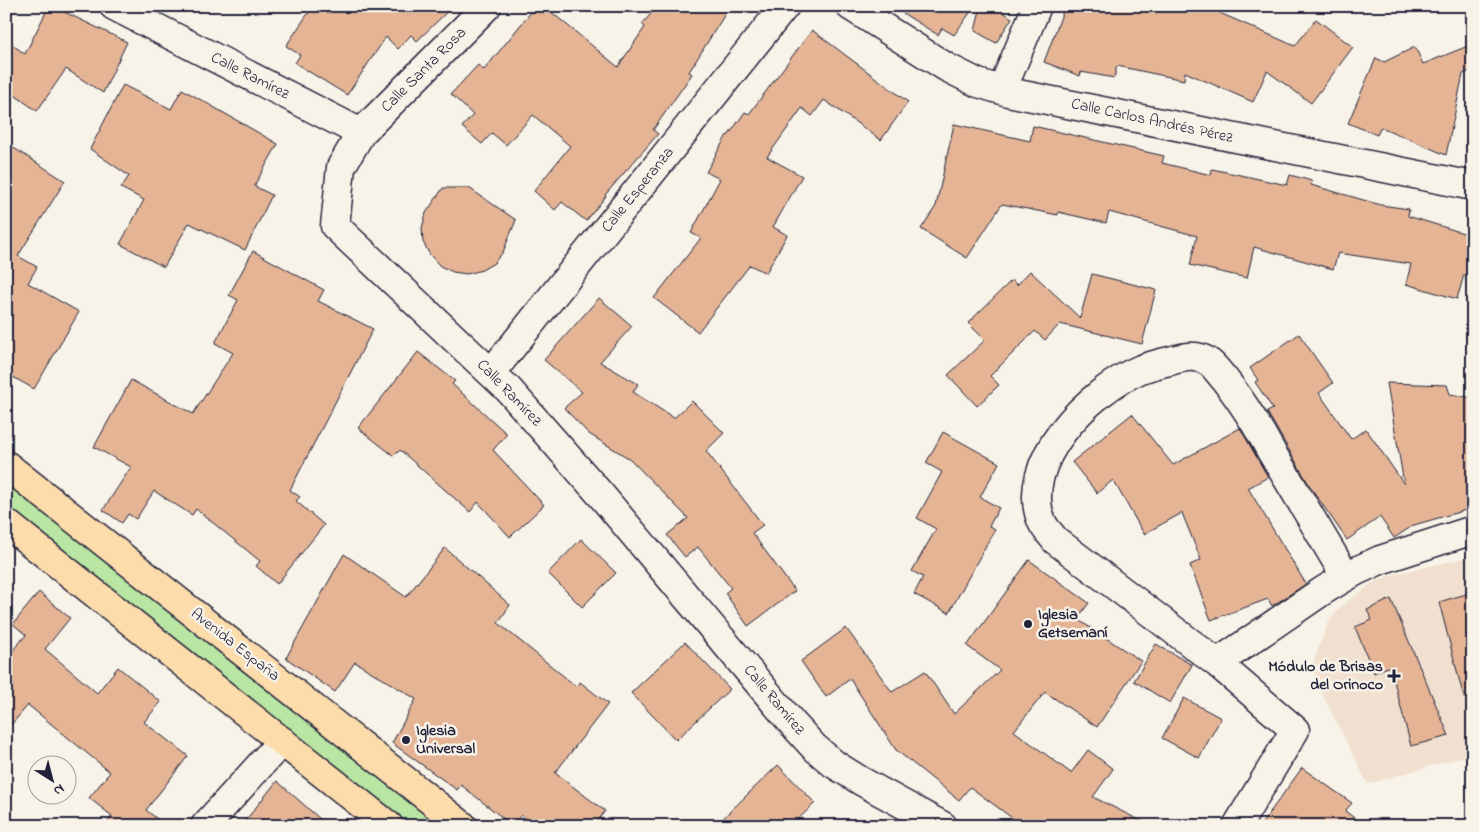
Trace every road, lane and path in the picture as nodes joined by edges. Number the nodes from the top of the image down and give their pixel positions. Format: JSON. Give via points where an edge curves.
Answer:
{"nodes":[{"id":1,"x":114,"y":6,"type":"edge"},
{"id":2,"x":487,"y":6,"type":"edge"},
{"id":3,"x":785,"y":6,"type":"edge"},
{"id":4,"x":850,"y":6,"type":"edge"},
{"id":5,"x":1037,"y":6,"type":"edge"},
{"id":6,"x":1002,"y":90,"type":"junction"},
{"id":7,"x":361,"y":133,"type":"junction"},
{"id":8,"x":1473,"y":186,"type":"edge"},
{"id":9,"x":491,"y":373,"type":"junction"},
{"id":10,"x":6,"y":464,"type":"edge"},
{"id":11,"x":6,"y":523,"type":"edge"},
{"id":12,"x":1473,"y":530,"type":"edge"},
{"id":13,"x":1346,"y":577,"type":"junction"},
{"id":14,"x":1217,"y":664,"type":"junction"},
{"id":15,"x":282,"y":741,"type":"junction"},
{"id":16,"x":205,"y":826,"type":"edge"},
{"id":17,"x":390,"y":826,"type":"edge"},
{"id":18,"x":463,"y":826,"type":"edge"},
{"id":19,"x":942,"y":826,"type":"edge"},
{"id":20,"x":1237,"y":826,"type":"edge"}],
"edges":[{"from":1,"to":7,"type":"street","name":"Calle Ramírez"},
{"from":2,"to":7,"type":"street","name":"Calle Santa Rosa"},
{"from":3,"to":9,"type":"street","name":"Calle Esperanza"},
{"from":4,"to":6,"type":"street","name":"Calle Carlos Andrés Pérez","via":[[946,67],[978,83]]},
{"from":5,"to":6,"type":"street"},
{"from":6,"to":8,"type":"street","name":"Calle Carlos Andrés Pérez"},
{"from":7,"to":9,"type":"street","name":"Calle Ramírez","via":[[341,167],[335,226]]},
{"from":9,"to":19,"type":"street","name":"Calle Ramírez","via":[[553,439],[814,746],[834,764]]},
{"from":10,"to":18,"type":"main road","name":"Avenida España"},
{"from":11,"to":15,"type":"main road"},
{"from":12,"to":13,"type":"street","via":[[1380,560]]},
{"from":13,"to":14,"type":"street"},
{"from":13,"to":14,"type":"street","via":[[1249,412],[1210,363],[1186,357],[1139,370],[1115,384],[1077,415],[1049,453],[1040,471],[1038,485],[1042,520],[1056,540]]},
{"from":14,"to":20,"type":"street","via":[[1295,730]]},
{"from":15,"to":16,"type":"street"},
{"from":15,"to":17,"type":"main road"}]}
